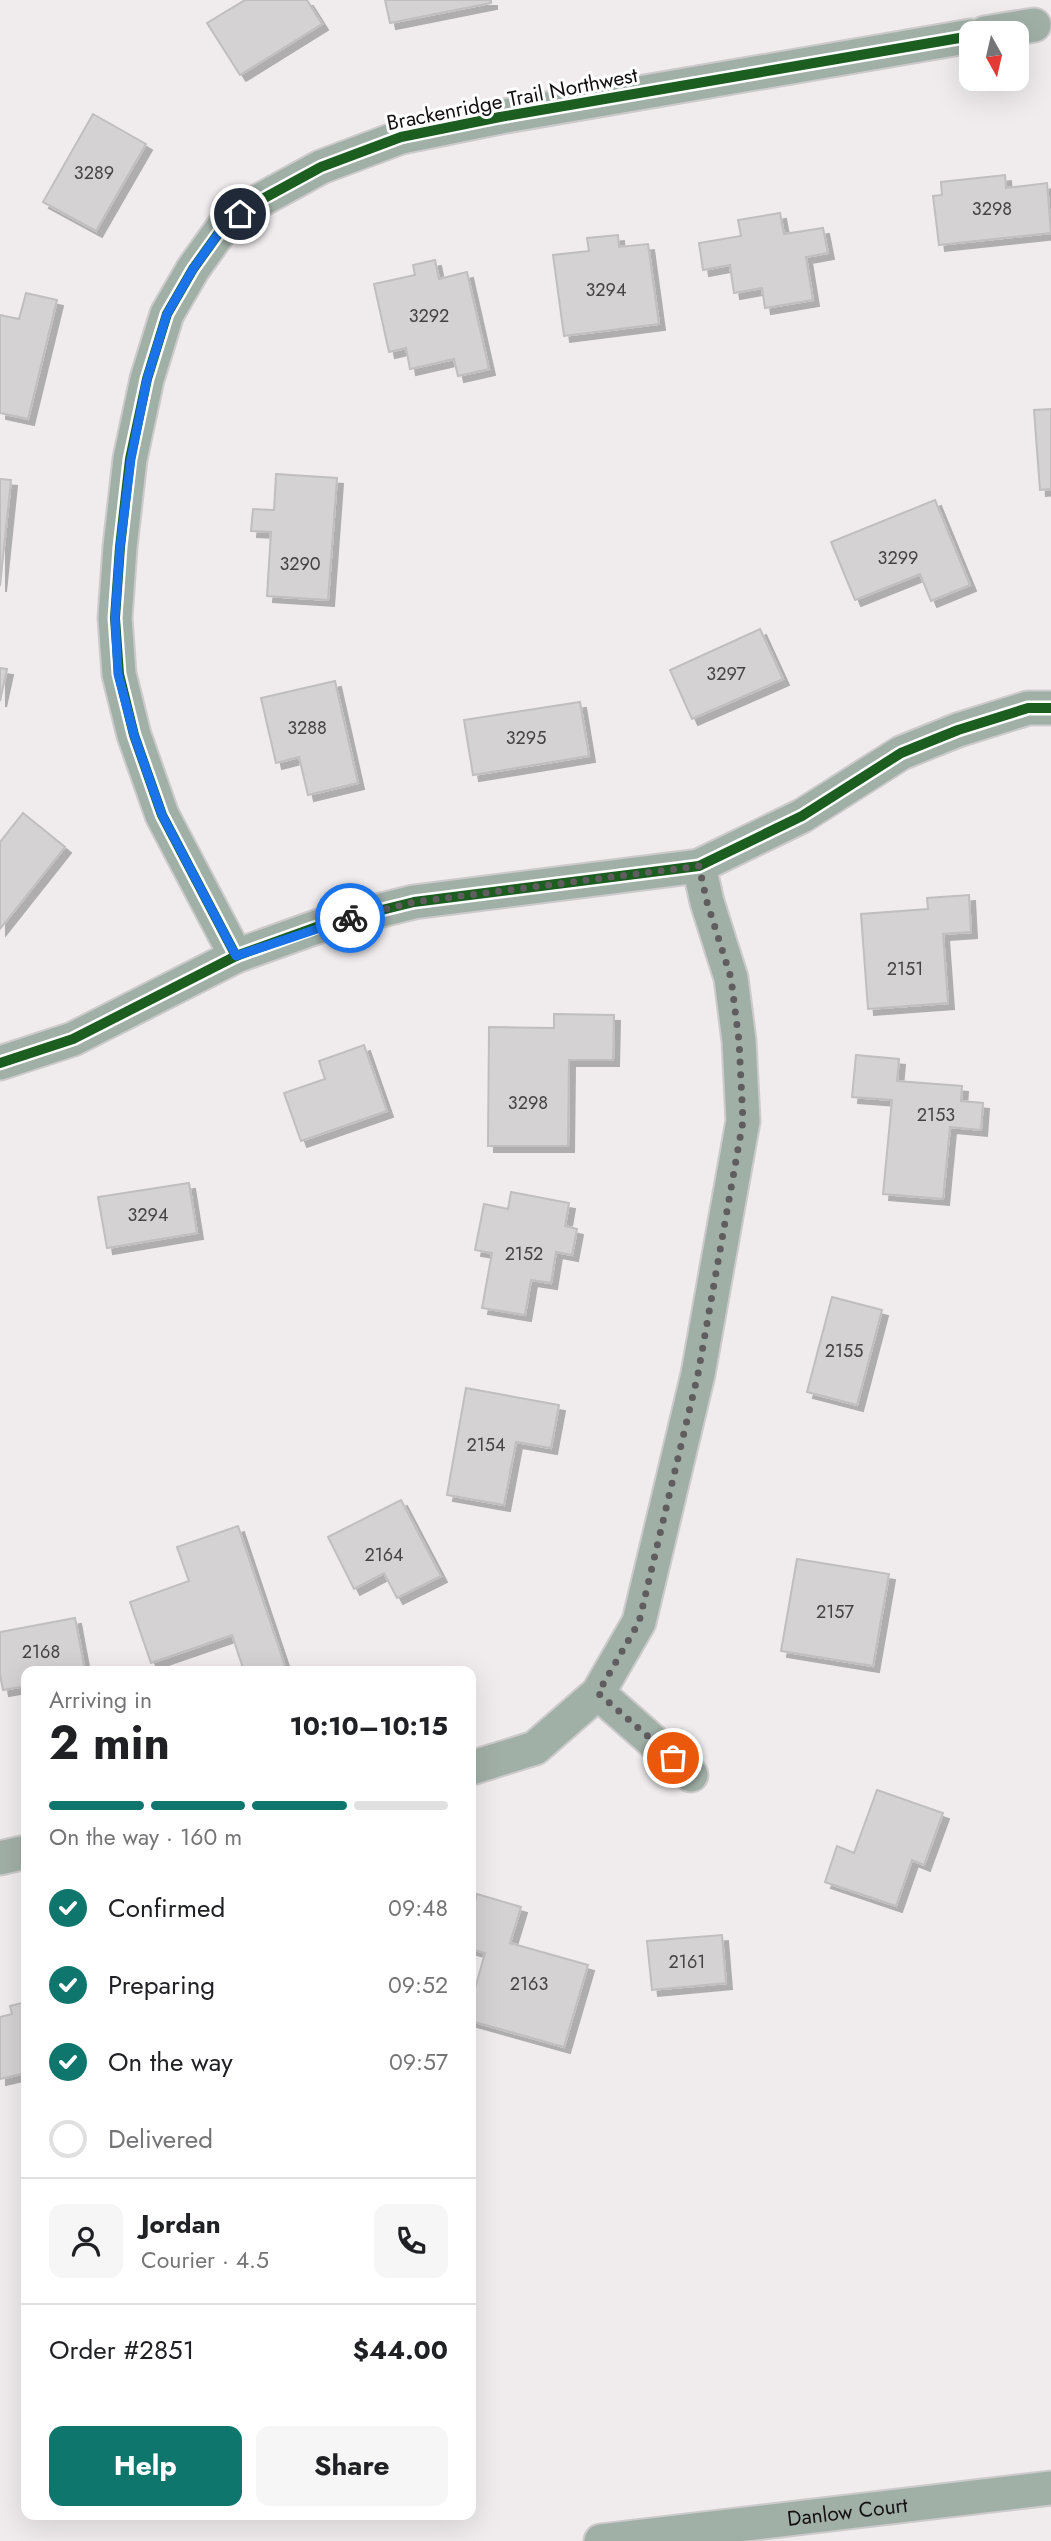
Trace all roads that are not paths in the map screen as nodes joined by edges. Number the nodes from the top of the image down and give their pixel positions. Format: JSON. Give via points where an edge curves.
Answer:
{"nodes":[{"id":1,"x":1034,"y":25,"type":"dead end"},
{"id":2,"x":1029,"y":26,"type":"edge"},
{"id":3,"x":959,"y":38,"type":"edge"},
{"id":4,"x":1051,"y":708,"type":"edge"},
{"id":5,"x":699,"y":866,"type":"junction"},
{"id":6,"x":236,"y":956,"type":"junction"},
{"id":7,"x":0,"y":1063,"type":"edge"},
{"id":8,"x":598,"y":1693,"type":"junction"},
{"id":9,"x":476,"y":1766,"type":"edge"},
{"id":10,"x":691,"y":1774,"type":"dead end"},
{"id":11,"x":21,"y":1853,"type":"edge"},
{"id":12,"x":0,"y":1858,"type":"edge"},
{"id":13,"x":1051,"y":2488,"type":"edge"},
{"id":14,"x":601,"y":2541,"type":"edge"}],
"edges":[{"from":1,"to":2,"type":"street"},
{"from":3,"to":6,"type":"street","name":"Brackenridge Trail Northwest","via":[[401,137],[321,167],[257,202],[223,227],[167,314],[147,379],[131,459],[115,618],[118,674],[162,815]]},
{"from":4,"to":5,"type":"street","via":[[1028,708],[901,753],[802,816]]},
{"from":5,"to":6,"type":"street","via":[[414,902],[325,925]]},
{"from":5,"to":8,"type":"street","via":[[731,978],[743,1121],[698,1374],[639,1622]]},
{"from":6,"to":7,"type":"street","via":[[73,1039]]},
{"from":8,"to":9,"type":"street","via":[[535,1748]]},
{"from":8,"to":10,"type":"street"},
{"from":11,"to":12,"type":"street"},
{"from":13,"to":14,"type":"street","name":"Danlow Court"}]}
